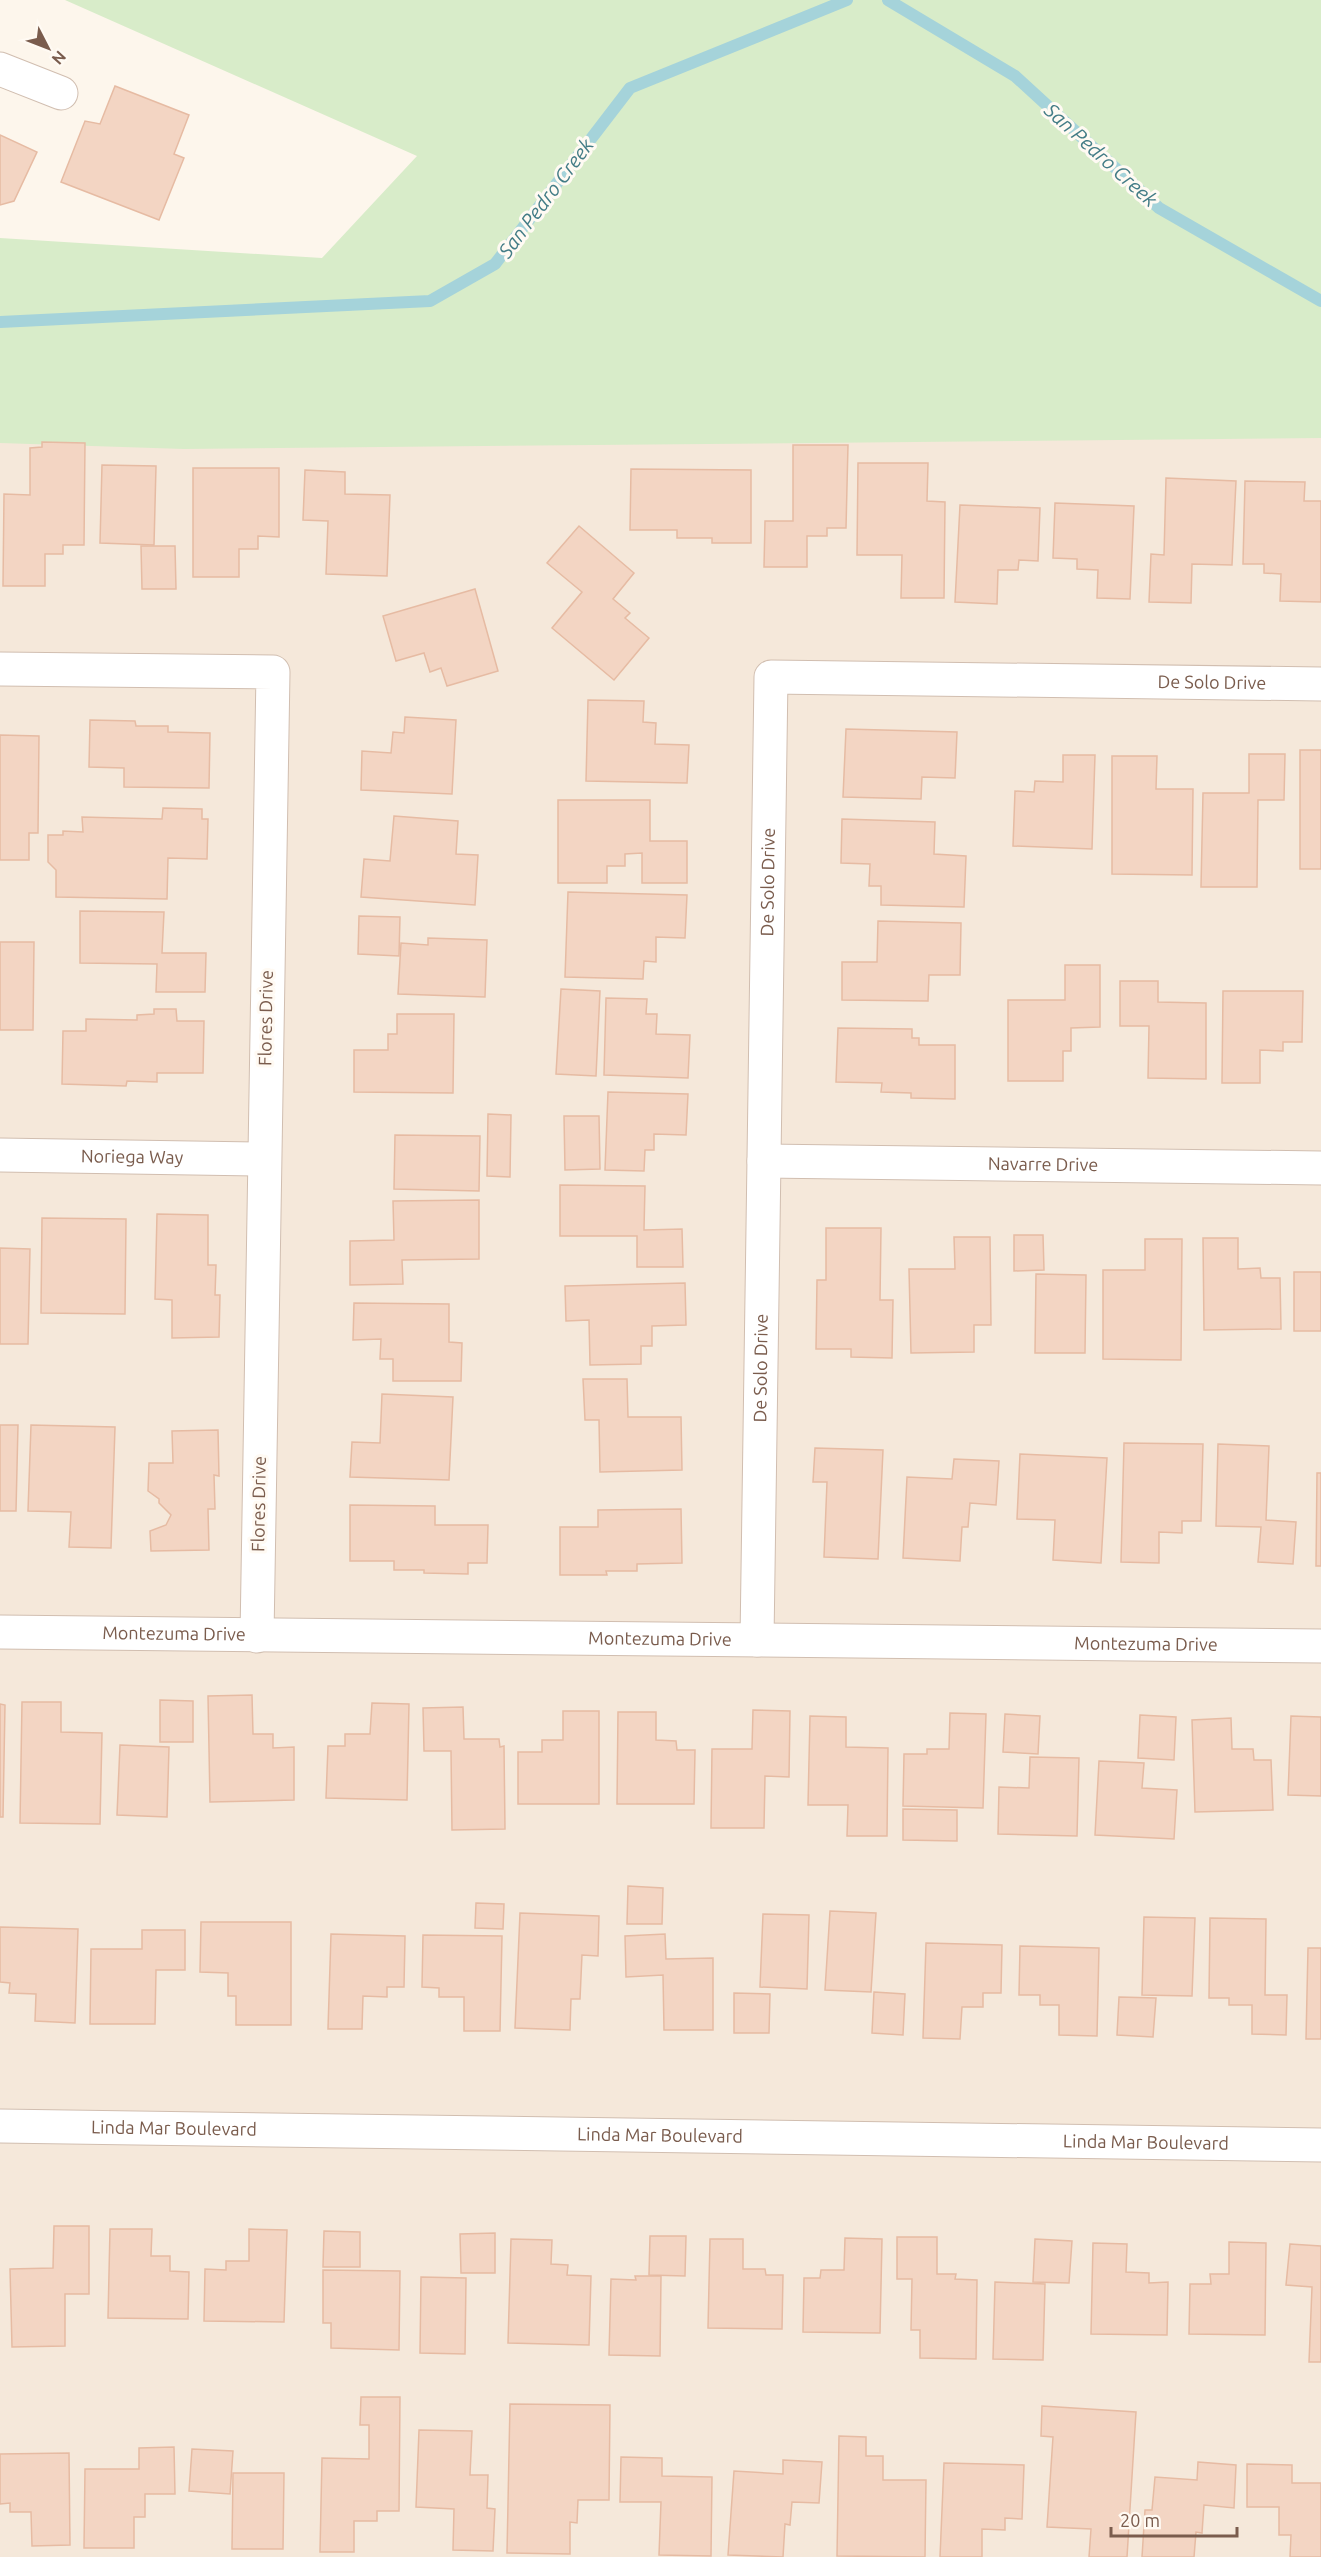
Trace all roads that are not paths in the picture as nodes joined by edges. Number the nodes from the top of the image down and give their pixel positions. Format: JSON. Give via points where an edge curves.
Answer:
{"nodes":[{"id":1,"x":0,"y":69,"type":"edge"},
{"id":2,"x":61,"y":93,"type":"dead end"},
{"id":3,"x":0,"y":669,"type":"edge"},
{"id":4,"x":1321,"y":684,"type":"edge"},
{"id":5,"x":0,"y":1155,"type":"edge"},
{"id":6,"x":264,"y":1159,"type":"junction"},
{"id":7,"x":764,"y":1161,"type":"junction"},
{"id":8,"x":1321,"y":1168,"type":"edge"},
{"id":9,"x":0,"y":1632,"type":"edge"},
{"id":10,"x":257,"y":1636,"type":"junction"},
{"id":11,"x":757,"y":1640,"type":"junction"},
{"id":12,"x":1321,"y":1647,"type":"edge"},
{"id":13,"x":0,"y":2126,"type":"edge"},
{"id":14,"x":1321,"y":2145,"type":"edge"}],
"edges":[{"from":1,"to":2,"type":"street"},
{"from":3,"to":6,"type":"street","name":"Flores Drive","via":[[273,672]]},
{"from":4,"to":7,"type":"street","name":"De Solo Drive","via":[[771,677]]},
{"from":5,"to":6,"type":"street","name":"Noriega Way"},
{"from":6,"to":10,"type":"street","name":"Flores Drive"},
{"from":7,"to":8,"type":"street","name":"Navarre Drive"},
{"from":7,"to":11,"type":"street","name":"De Solo Drive"},
{"from":9,"to":10,"type":"street","name":"Montezuma Drive"},
{"from":10,"to":11,"type":"street","name":"Montezuma Drive"},
{"from":11,"to":12,"type":"street","name":"Montezuma Drive"},
{"from":13,"to":14,"type":"street","name":"Linda Mar Boulevard"}]}
